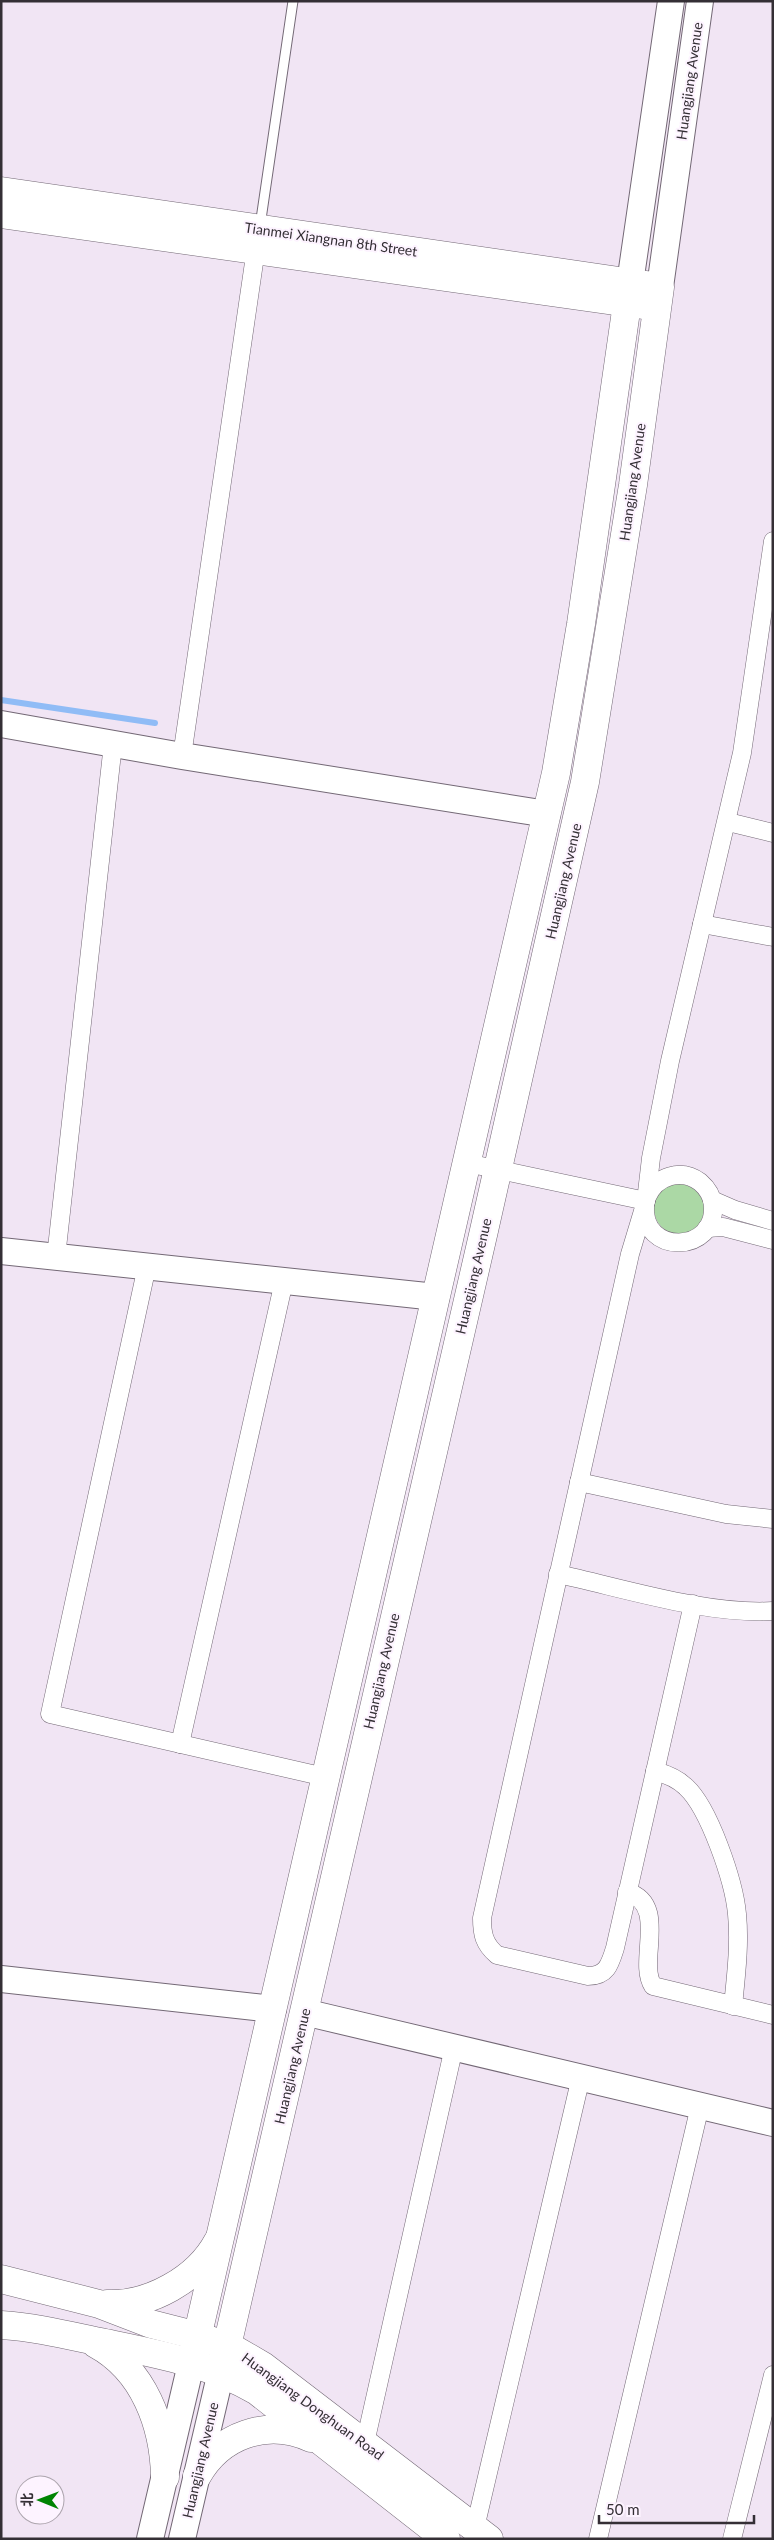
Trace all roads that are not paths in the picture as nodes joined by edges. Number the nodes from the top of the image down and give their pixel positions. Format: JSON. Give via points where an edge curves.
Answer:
{"nodes":[{"id":1,"x":293,"y":1,"type":"edge"},
{"id":2,"x":672,"y":1,"type":"edge"},
{"id":3,"x":700,"y":1,"type":"edge"},
{"id":4,"x":1,"y":191,"type":"edge"},
{"id":5,"x":1,"y":214,"type":"edge"},
{"id":6,"x":257,"y":239,"type":"junction"},
{"id":7,"x":628,"y":293,"type":"junction"},
{"id":8,"x":659,"y":297,"type":"junction"},
{"id":9,"x":773,"y":542,"type":"edge"},
{"id":10,"x":1,"y":724,"type":"edge"},
{"id":11,"x":113,"y":744,"type":"junction"},
{"id":12,"x":182,"y":756,"type":"junction"},
{"id":13,"x":547,"y":814,"type":"junction"},
{"id":14,"x":728,"y":822,"type":"junction"},
{"id":15,"x":773,"y":833,"type":"edge"},
{"id":16,"x":702,"y":924,"type":"junction"},
{"id":17,"x":773,"y":937,"type":"edge"},
{"id":18,"x":467,"y":1163,"type":"junction"},
{"id":19,"x":498,"y":1170,"type":"junction"},
{"id":20,"x":712,"y":1200,"type":"junction"},
{"id":21,"x":646,"y":1202,"type":"junction"},
{"id":22,"x":773,"y":1221,"type":"edge"},
{"id":23,"x":707,"y":1228,"type":"junction"},
{"id":24,"x":773,"y":1240,"type":"edge"},
{"id":25,"x":1,"y":1251,"type":"edge"},
{"id":26,"x":56,"y":1257,"type":"junction"},
{"id":27,"x":148,"y":1266,"type":"junction"},
{"id":28,"x":284,"y":1281,"type":"junction"},
{"id":29,"x":436,"y":1297,"type":"junction"},
{"id":30,"x":579,"y":1482,"type":"junction"},
{"id":31,"x":773,"y":1519,"type":"edge"},
{"id":32,"x":558,"y":1574,"type":"junction"},
{"id":33,"x":693,"y":1604,"type":"junction"},
{"id":34,"x":773,"y":1611,"type":"edge"},
{"id":35,"x":180,"y":1744,"type":"junction"},
{"id":36,"x":655,"y":1771,"type":"junction"},
{"id":37,"x":325,"y":1777,"type":"junction"},
{"id":38,"x":627,"y":1892,"type":"junction"},
{"id":39,"x":1,"y":1979,"type":"edge"},
{"id":40,"x":733,"y":2006,"type":"junction"},
{"id":41,"x":273,"y":2009,"type":"junction"},
{"id":42,"x":304,"y":2012,"type":"junction"},
{"id":43,"x":773,"y":2015,"type":"edge"},
{"id":44,"x":454,"y":2047,"type":"junction"},
{"id":45,"x":581,"y":2077,"type":"junction"},
{"id":46,"x":700,"y":2106,"type":"junction"},
{"id":47,"x":773,"y":2123,"type":"edge"},
{"id":48,"x":222,"y":2233,"type":"junction"},
{"id":49,"x":1,"y":2279,"type":"edge"},
{"id":50,"x":99,"y":2304,"type":"junction"},
{"id":51,"x":1,"y":2313,"type":"edge"},
{"id":52,"x":1,"y":2325,"type":"edge"},
{"id":53,"x":32,"y":2327,"type":"junction"},
{"id":54,"x":198,"y":2336,"type":"junction"},
{"id":55,"x":86,"y":2339,"type":"junction"},
{"id":56,"x":227,"y":2346,"type":"junction"},
{"id":57,"x":191,"y":2364,"type":"junction"},
{"id":58,"x":221,"y":2372,"type":"junction"},
{"id":59,"x":773,"y":2375,"type":"edge"},
{"id":60,"x":322,"y":2443,"type":"junction"},
{"id":61,"x":365,"y":2443,"type":"junction"},
{"id":62,"x":164,"y":2476,"type":"junction"},
{"id":63,"x":196,"y":2476,"type":"junction"},
{"id":64,"x":482,"y":2534,"type":"edge"},
{"id":65,"x":150,"y":2539,"type":"edge"},
{"id":66,"x":182,"y":2539,"type":"edge"},
{"id":67,"x":446,"y":2539,"type":"edge"},
{"id":68,"x":598,"y":2539,"type":"edge"},
{"id":69,"x":732,"y":2539,"type":"edge"}],
"edges":[{"from":1,"to":6,"type":"lane"},
{"from":2,"to":7,"type":"street","name":"Huangjiang Avenue"},
{"from":3,"to":8,"type":"street","name":"Huangjiang Avenue"},
{"from":4,"to":6,"type":"main road","name":"Tianmei Xiangnan 8th Street"},
{"from":5,"to":6,"type":"main road","name":"Tianmei Xiangnan 8th Street"},
{"from":6,"to":7,"type":"main road","name":"Tianmei Xiangnan 8th Street"},
{"from":6,"to":12,"type":"street"},
{"from":7,"to":8,"type":"main road","name":"Tianmei Xiangnan 8th Street"},
{"from":7,"to":13,"type":"main road","name":"Huangjiang Avenue","via":[[580,624]]},
{"from":8,"to":19,"type":"main road","name":"Huangjiang Avenue","via":[[585,782]]},
{"from":9,"to":14,"type":"street","via":[[742,753]]},
{"from":10,"to":11,"type":"street"},
{"from":11,"to":12,"type":"street"},
{"from":11,"to":26,"type":"street"},
{"from":12,"to":13,"type":"street"},
{"from":13,"to":18,"type":"main road","name":"Huangjiang Avenue"},
{"from":14,"to":15,"type":"street"},
{"from":14,"to":16,"type":"street"},
{"from":16,"to":17,"type":"street"},
{"from":16,"to":21,"type":"street","via":[[668,1071]]},
{"from":18,"to":19,"type":"street"},
{"from":18,"to":29,"type":"main road","name":"Huangjiang Avenue"},
{"from":19,"to":21,"type":"street"},
{"from":19,"to":42,"type":"main road","name":"Huangjiang Avenue"},
{"from":20,"to":21,"type":"street","via":[[703,1184],[692,1177],[680,1175],[656,1183]]},
{"from":20,"to":22,"type":"street","via":[[727,1208]]},
{"from":20,"to":23,"type":"street","via":[[713,1213]]},
{"from":21,"to":23,"type":"street","via":[[646,1217],[651,1229],[666,1240],[690,1241]]},
{"from":21,"to":30,"type":"street","via":[[630,1254]]},
{"from":23,"to":24,"type":"street","via":[[723,1227]]},
{"from":25,"to":26,"type":"street"},
{"from":26,"to":27,"type":"street"},
{"from":27,"to":28,"type":"street"},
{"from":27,"to":35,"type":"street","via":[[50,1714]]},
{"from":28,"to":29,"type":"street"},
{"from":28,"to":35,"type":"street"},
{"from":29,"to":37,"type":"main road","name":"Huangjiang Avenue"},
{"from":30,"to":31,"type":"street","via":[[726,1514]]},
{"from":30,"to":32,"type":"street"},
{"from":32,"to":33,"type":"street"},
{"from":32,"to":38,"type":"street","via":[[482,1918],[482,1935],[488,1948],[497,1955],[598,1976],[610,1963]]},
{"from":33,"to":34,"type":"street"},
{"from":33,"to":36,"type":"street"},
{"from":35,"to":37,"type":"street"},
{"from":36,"to":38,"type":"street"},
{"from":36,"to":40,"type":"street","via":[[671,1776],[687,1788],[709,1822],[727,1865],[737,1913]]},
{"from":37,"to":41,"type":"main road","name":"Huangjiang Avenue"},
{"from":38,"to":40,"type":"street","via":[[638,1898],[646,1909],[650,1926],[648,1973],[654,1986]]},
{"from":39,"to":41,"type":"street"},
{"from":40,"to":43,"type":"street"},
{"from":41,"to":48,"type":"main road","name":"Huangjiang Avenue"},
{"from":42,"to":44,"type":"street"},
{"from":42,"to":56,"type":"main road","name":"Huangjiang Avenue"},
{"from":44,"to":45,"type":"street"},
{"from":44,"to":61,"type":"street"},
{"from":45,"to":46,"type":"street"},
{"from":45,"to":64,"type":"street"},
{"from":46,"to":47,"type":"street"},
{"from":46,"to":68,"type":"street"},
{"from":48,"to":50,"type":"main road","via":[[212,2252],[199,2266],[156,2295],[134,2303]]},
{"from":48,"to":54,"type":"main road","name":"Huangjiang Avenue"},
{"from":49,"to":50,"type":"main road","name":"Huangjiang Donghuan Road"},
{"from":50,"to":54,"type":"main road","name":"Huangjiang Donghuan Road","via":[[151,2324]]},
{"from":51,"to":53,"type":"main road"},
{"from":52,"to":53,"type":"main road","name":"Huangjiang Donghuan Road"},
{"from":53,"to":55,"type":"main road","name":"Huangjiang Donghuan Road"},
{"from":54,"to":56,"type":"main road","name":"Huangjiang Donghuan Road"},
{"from":54,"to":57,"type":"main road","name":"Huangjiang Avenue"},
{"from":55,"to":57,"type":"main road","name":"Huangjiang Donghuan Road"},
{"from":55,"to":62,"type":"main road","via":[[111,2352],[149,2402],[163,2444]]},
{"from":56,"to":58,"type":"main road","name":"Huangjiang Avenue"},
{"from":56,"to":61,"type":"main road","name":"Huangjiang Donghuan Road","via":[[264,2366]]},
{"from":57,"to":58,"type":"main road","name":"Huangjiang Donghuan Road"},
{"from":57,"to":62,"type":"street","name":"Huangjiang Avenue"},
{"from":58,"to":60,"type":"main road","name":"Huangjiang Donghuan Road","via":[[257,2392]]},
{"from":58,"to":63,"type":"street","name":"Huangjiang Avenue"},
{"from":59,"to":69,"type":"street"},
{"from":60,"to":63,"type":"main road","via":[[292,2432],[250,2433],[214,2452]]},
{"from":60,"to":67,"type":"main road","name":"Huangjiang Donghuan Road"},
{"from":61,"to":64,"type":"main road","name":"Huangjiang Donghuan Road"},
{"from":62,"to":65,"type":"street","name":"Huangjiang Avenue"},
{"from":63,"to":66,"type":"street","name":"Huangjiang Avenue"}]}
